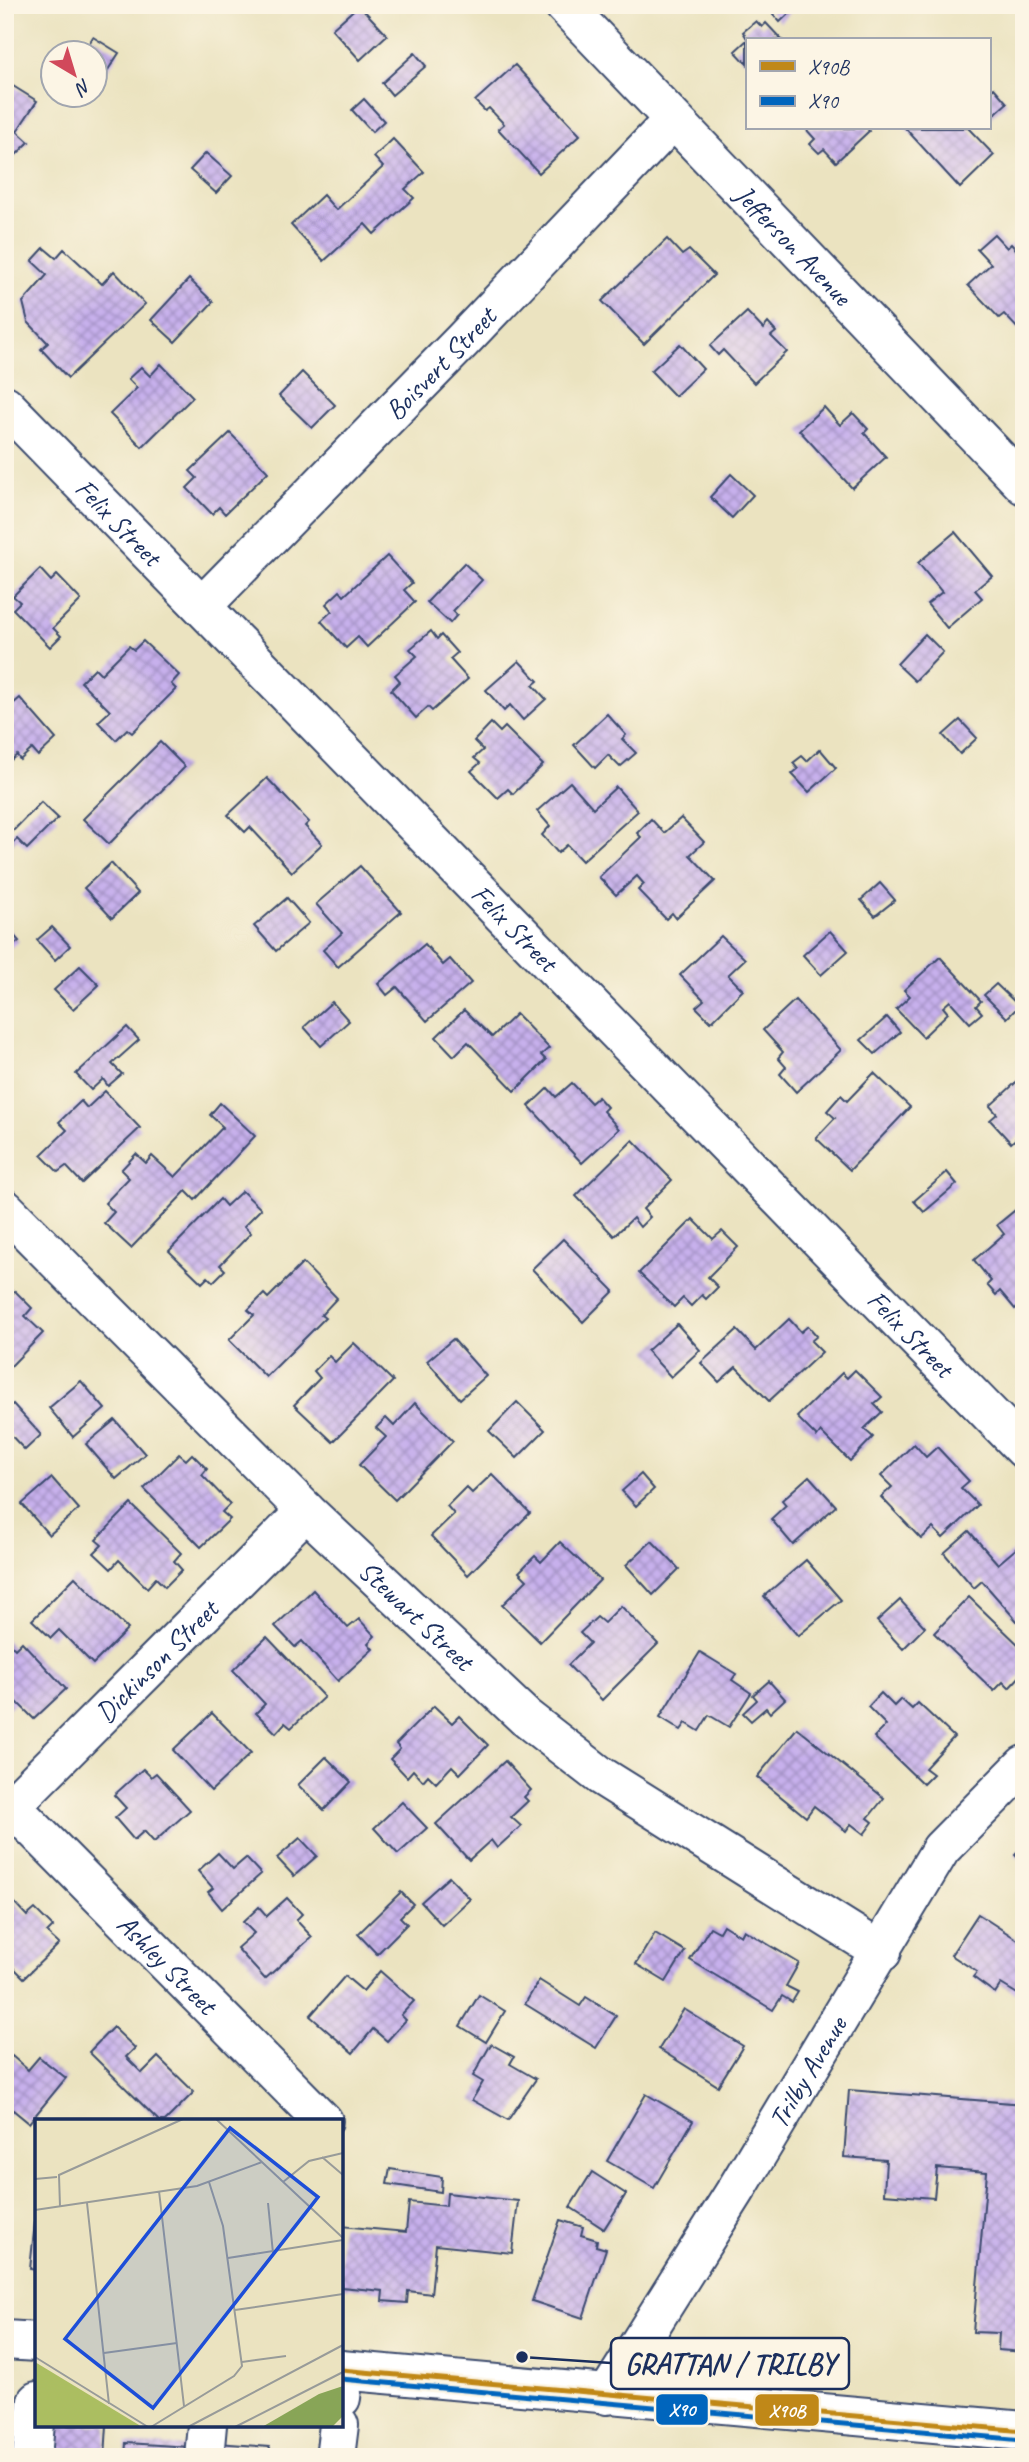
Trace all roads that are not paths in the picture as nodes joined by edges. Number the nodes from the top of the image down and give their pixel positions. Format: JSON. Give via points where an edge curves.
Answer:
{"nodes":[{"id":1,"x":564,"y":5,"type":"edge"},
{"id":2,"x":673,"y":120,"type":"junction"},
{"id":3,"x":5,"y":405,"type":"edge"},
{"id":4,"x":1024,"y":485,"type":"edge"},
{"id":5,"x":202,"y":606,"type":"junction"},
{"id":6,"x":5,"y":1209,"type":"edge"},
{"id":7,"x":1024,"y":1449,"type":"edge"},
{"id":8,"x":306,"y":1511,"type":"junction"},
{"id":9,"x":1024,"y":1765,"type":"edge"},
{"id":10,"x":8,"y":1809,"type":"edge"},
{"id":11,"x":882,"y":1952,"type":"junction"},
{"id":12,"x":321,"y":2119,"type":"edge"},
{"id":13,"x":5,"y":2340,"type":"edge"},
{"id":14,"x":35,"y":2343,"type":"edge"},
{"id":15,"x":343,"y":2380,"type":"edge"},
{"id":16,"x":607,"y":2395,"type":"junction"},
{"id":17,"x":35,"y":2423,"type":"edge"},
{"id":18,"x":207,"y":2427,"type":"edge"},
{"id":19,"x":339,"y":2427,"type":"edge"},
{"id":20,"x":1024,"y":2431,"type":"edge"},
{"id":21,"x":32,"y":2457,"type":"edge"},
{"id":22,"x":204,"y":2457,"type":"edge"},
{"id":23,"x":335,"y":2457,"type":"edge"}],
"edges":[{"from":1,"to":2,"type":"street","name":"Jefferson Avenue"},
{"from":2,"to":4,"type":"street","name":"Jefferson Avenue"},
{"from":2,"to":5,"type":"street","name":"Boisvert Street"},
{"from":3,"to":5,"type":"street","name":"Felix Street"},
{"from":5,"to":7,"type":"street","name":"Felix Street"},
{"from":6,"to":8,"type":"street","name":"Stewart Street"},
{"from":8,"to":10,"type":"street","name":"Dickinson Street"},
{"from":8,"to":11,"type":"street","name":"Stewart Street","via":[[525,1717],[600,1776]]},
{"from":9,"to":11,"type":"street","name":"Trilby Avenue","via":[[941,1849]]},
{"from":10,"to":12,"type":"street","name":"Ashley Street"},
{"from":11,"to":16,"type":"street","name":"Trilby Avenue"},
{"from":13,"to":14,"type":"street"},
{"from":15,"to":16,"type":"street"},
{"from":16,"to":20,"type":"street"},
{"from":17,"to":21,"type":"street"},
{"from":18,"to":22,"type":"street"},
{"from":19,"to":23,"type":"street"}]}
